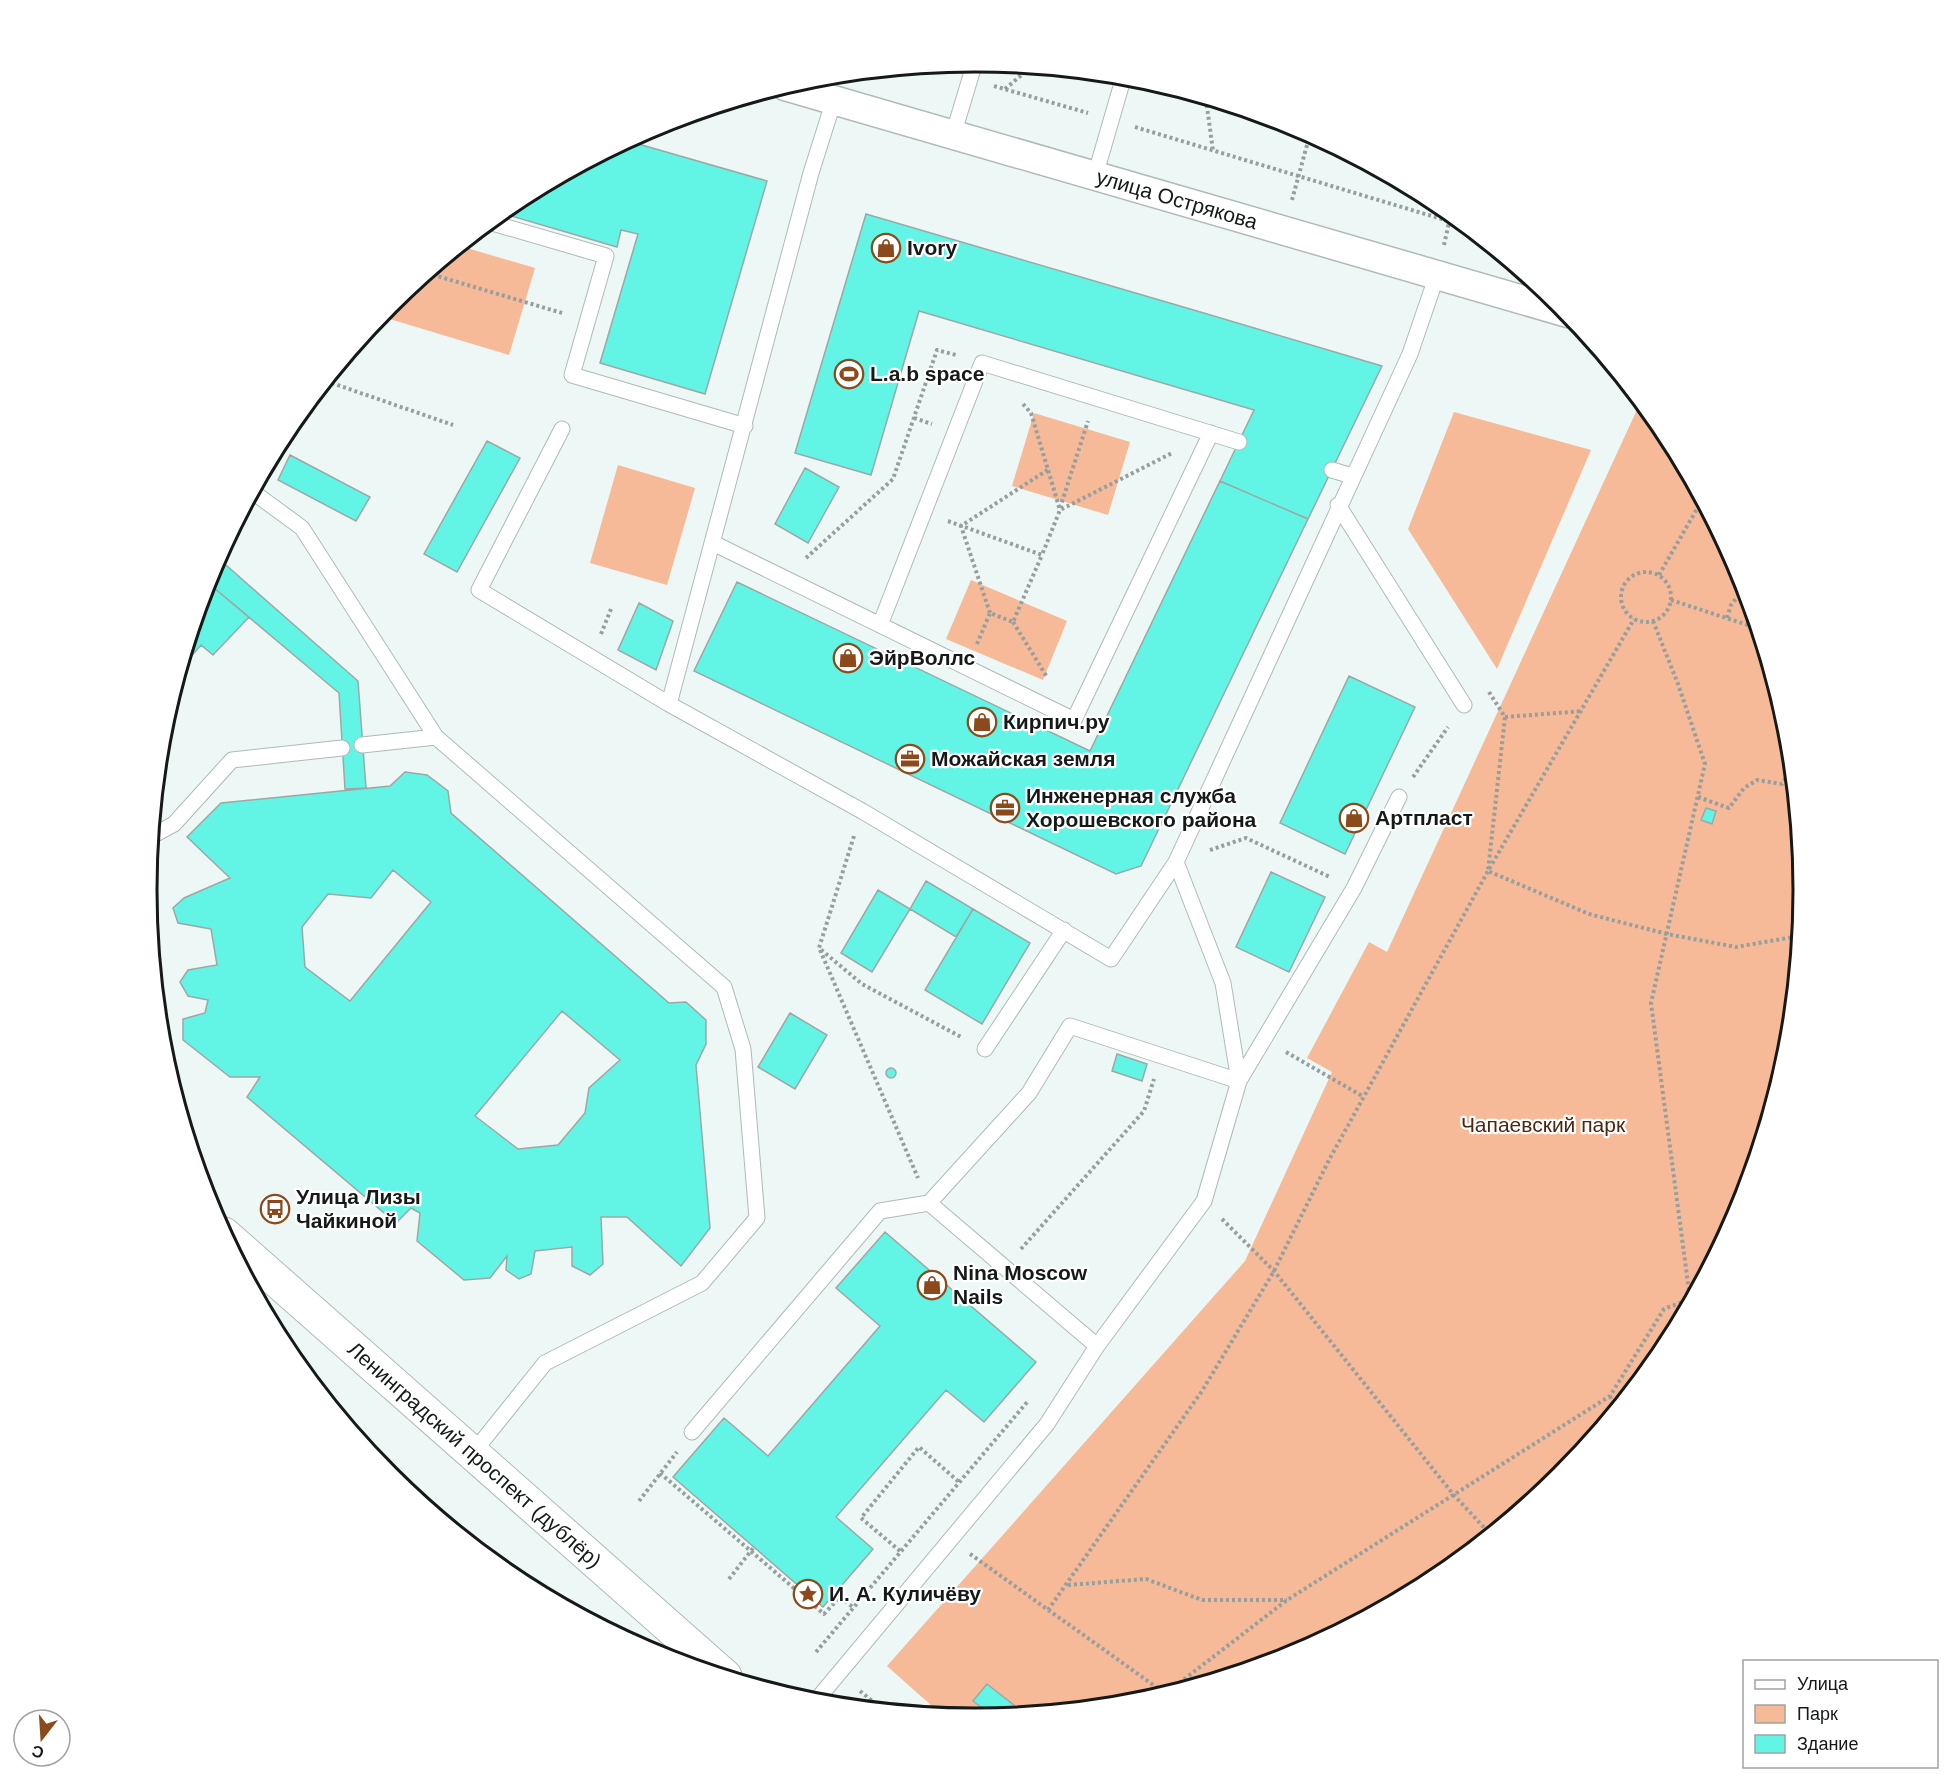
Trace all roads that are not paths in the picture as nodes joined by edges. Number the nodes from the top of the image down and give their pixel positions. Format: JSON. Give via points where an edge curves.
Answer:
{"nodes":[{"id":1,"x":972,"y":72,"type":"edge"},
{"id":2,"x":1121,"y":86,"type":"edge"},
{"id":3,"x":802,"y":91,"type":"edge"},
{"id":4,"x":834,"y":100,"type":"junction"},
{"id":5,"x":953,"y":135,"type":"junction"},
{"id":6,"x":1095,"y":176,"type":"junction"},
{"id":7,"x":500,"y":224,"type":"edge"},
{"id":8,"x":1437,"y":274,"type":"junction"},
{"id":9,"x":1548,"y":307,"type":"edge"},
{"id":10,"x":745,"y":426,"type":"junction"},
{"id":11,"x":562,"y":429,"type":"dead end"},
{"id":12,"x":1211,"y":433,"type":"junction"},
{"id":13,"x":1239,"y":442,"type":"dead end"},
{"id":14,"x":1332,"y":470,"type":"dead end"},
{"id":15,"x":1352,"y":476,"type":"junction"},
{"id":16,"x":259,"y":496,"type":"edge"},
{"id":17,"x":1338,"y":505,"type":"junction"},
{"id":18,"x":712,"y":543,"type":"junction"},
{"id":19,"x":880,"y":625,"type":"junction"},
{"id":20,"x":669,"y":704,"type":"junction"},
{"id":21,"x":1464,"y":705,"type":"road end"},
{"id":22,"x":436,"y":737,"type":"junction"},
{"id":23,"x":362,"y":745,"type":"dead end"},
{"id":24,"x":342,"y":747,"type":"dead end"},
{"id":25,"x":1399,"y":797,"type":"road end"},
{"id":26,"x":160,"y":830,"type":"edge"},
{"id":27,"x":1176,"y":862,"type":"junction"},
{"id":28,"x":1064,"y":930,"type":"junction"},
{"id":29,"x":985,"y":1049,"type":"road end"},
{"id":30,"x":1239,"y":1081,"type":"junction"},
{"id":31,"x":929,"y":1203,"type":"junction"},
{"id":32,"x":239,"y":1247,"type":"edge"},
{"id":33,"x":1097,"y":1346,"type":"junction"},
{"id":34,"x":692,"y":1432,"type":"road end"},
{"id":35,"x":472,"y":1454,"type":"junction"},
{"id":36,"x":713,"y":1665,"type":"edge"},
{"id":37,"x":821,"y":1693,"type":"edge"}],
"edges":[{"from":1,"to":5,"type":"lane"},
{"from":2,"to":6,"type":"lane"},
{"from":3,"to":4,"type":"street","name":"улица Острякова"},
{"from":4,"to":5,"type":"street","name":"улица Острякова"},
{"from":4,"to":10,"type":"lane"},
{"from":5,"to":6,"type":"street","name":"улица Острякова"},
{"from":6,"to":8,"type":"street","name":"улица Острякова"},
{"from":7,"to":10,"type":"lane","via":[[578,241],[606,256],[572,375]]},
{"from":8,"to":9,"type":"street","name":"улица Острякова"},
{"from":8,"to":15,"type":"lane","via":[[1410,354]]},
{"from":10,"to":18,"type":"lane"},
{"from":11,"to":20,"type":"lane","via":[[479,590]]},
{"from":12,"to":13,"type":"lane"},
{"from":12,"to":19,"type":"lane","via":[[982,363]]},
{"from":12,"to":19,"type":"lane","via":[[1074,720]]},
{"from":14,"to":15,"type":"lane"},
{"from":15,"to":17,"type":"lane"},
{"from":16,"to":22,"type":"lane","via":[[302,528]]},
{"from":17,"to":21,"type":"lane"},
{"from":17,"to":27,"type":"lane"},
{"from":18,"to":19,"type":"lane"},
{"from":18,"to":20,"type":"lane"},
{"from":20,"to":28,"type":"lane"},
{"from":22,"to":23,"type":"lane"},
{"from":22,"to":35,"type":"lane","via":[[723,987],[743,1049],[757,1218],[702,1283],[544,1363]]},
{"from":24,"to":26,"type":"lane","via":[[232,760],[174,824]]},
{"from":25,"to":30,"type":"lane","via":[[1354,888]]},
{"from":27,"to":28,"type":"lane","via":[[1111,959]]},
{"from":27,"to":30,"type":"lane","via":[[1222,983]]},
{"from":28,"to":29,"type":"lane"},
{"from":30,"to":31,"type":"lane","via":[[1070,1026],[1029,1093]]},
{"from":30,"to":33,"type":"lane","via":[[1204,1201]]},
{"from":31,"to":33,"type":"lane"},
{"from":31,"to":34,"type":"lane","via":[[880,1211]]},
{"from":32,"to":35,"type":"main road","name":"Ленинградский проспект (дублёр)"},
{"from":33,"to":37,"type":"lane","via":[[1047,1424]]},
{"from":35,"to":36,"type":"main road","name":"Ленинградский проспект (дублёр)"}]}
